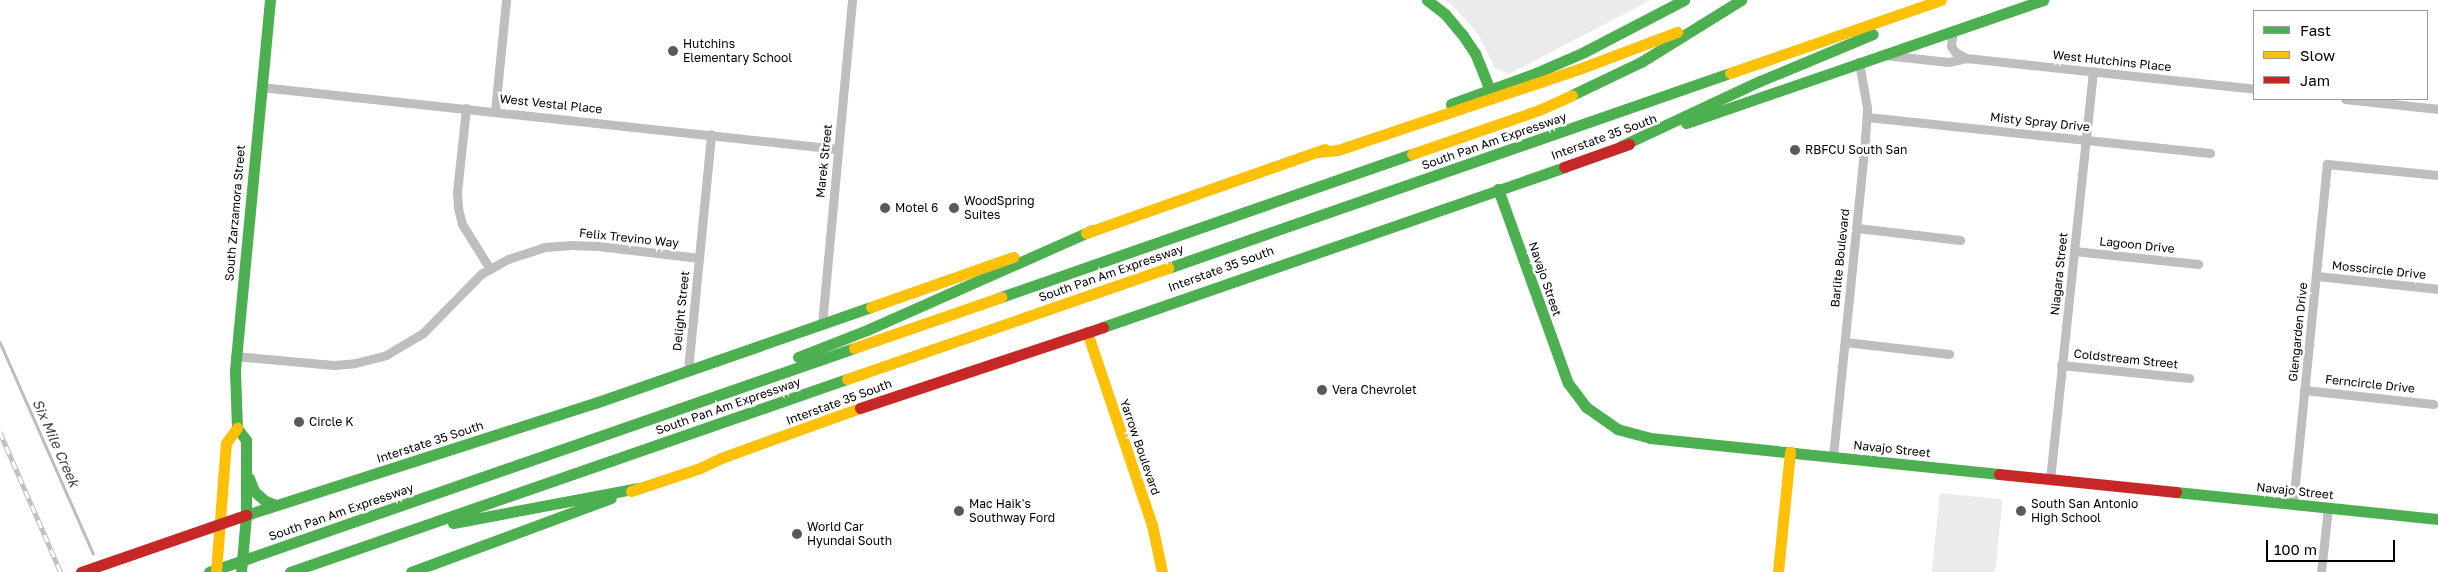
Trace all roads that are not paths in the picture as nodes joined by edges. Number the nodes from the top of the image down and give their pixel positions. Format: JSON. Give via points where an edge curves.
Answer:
{"nodes":[{"id":1,"x":270,"y":0,"type":"edge"},
{"id":2,"x":506,"y":0,"type":"edge"},
{"id":3,"x":852,"y":0,"type":"edge"},
{"id":4,"x":1427,"y":0,"type":"edge"},
{"id":5,"x":1684,"y":0,"type":"edge"},
{"id":6,"x":1740,"y":0,"type":"edge"},
{"id":7,"x":1942,"y":0,"type":"edge"},
{"id":8,"x":2043,"y":0,"type":"edge"},
{"id":9,"x":1953,"y":31,"type":"junction"},
{"id":10,"x":1882,"y":55,"type":"junction"},
{"id":11,"x":1966,"y":58,"type":"junction"},
{"id":12,"x":1859,"y":62,"type":"junction"},
{"id":13,"x":2093,"y":72,"type":"junction"},
{"id":14,"x":261,"y":86,"type":"junction"},
{"id":15,"x":2253,"y":89,"type":"edge"},
{"id":16,"x":1490,"y":90,"type":"junction"},
{"id":17,"x":2354,"y":100,"type":"edge"},
{"id":18,"x":466,"y":108,"type":"junction"},
{"id":19,"x":2438,"y":109,"type":"edge"},
{"id":20,"x":495,"y":111,"type":"junction"},
{"id":21,"x":1867,"y":117,"type":"junction"},
{"id":22,"x":711,"y":134,"type":"junction"},
{"id":23,"x":2085,"y":139,"type":"junction"},
{"id":24,"x":1621,"y":146,"type":"junction"},
{"id":25,"x":838,"y":149,"type":"junction"},
{"id":26,"x":1318,"y":152,"type":"junction"},
{"id":27,"x":2210,"y":152,"type":"dead end"},
{"id":28,"x":2438,"y":176,"type":"edge"},
{"id":29,"x":1498,"y":189,"type":"junction"},
{"id":30,"x":1857,"y":228,"type":"junction"},
{"id":31,"x":1093,"y":230,"type":"junction"},
{"id":32,"x":1960,"y":240,"type":"dead end"},
{"id":33,"x":2074,"y":251,"type":"junction"},
{"id":34,"x":699,"y":258,"type":"junction"},
{"id":35,"x":2198,"y":264,"type":"dead end"},
{"id":36,"x":490,"y":269,"type":"junction"},
{"id":37,"x":2317,"y":276,"type":"junction"},
{"id":38,"x":2438,"y":289,"type":"edge"},
{"id":39,"x":822,"y":324,"type":"junction"},
{"id":40,"x":1086,"y":332,"type":"junction"},
{"id":41,"x":1845,"y":342,"type":"junction"},
{"id":42,"x":1948,"y":354,"type":"dead end"},
{"id":43,"x":236,"y":356,"type":"junction"},
{"id":44,"x":2061,"y":365,"type":"junction"},
{"id":45,"x":688,"y":370,"type":"junction"},
{"id":46,"x":2189,"y":378,"type":"dead end"},
{"id":47,"x":2304,"y":390,"type":"junction"},
{"id":48,"x":2433,"y":404,"type":"dead end"},
{"id":49,"x":633,"y":425,"type":"junction"},
{"id":50,"x":237,"y":428,"type":"junction"},
{"id":51,"x":1790,"y":452,"type":"junction"},
{"id":52,"x":1833,"y":456,"type":"junction"},
{"id":53,"x":246,"y":473,"type":"junction"},
{"id":54,"x":2050,"y":480,"type":"junction"},
{"id":55,"x":639,"y":488,"type":"junction"},
{"id":56,"x":2293,"y":504,"type":"junction"},
{"id":57,"x":276,"y":505,"type":"junction"},
{"id":58,"x":2328,"y":508,"type":"junction"},
{"id":59,"x":246,"y":516,"type":"junction"},
{"id":60,"x":2438,"y":519,"type":"edge"},
{"id":61,"x":220,"y":524,"type":"junction"},
{"id":62,"x":410,"y":530,"type":"junction"},
{"id":63,"x":82,"y":572,"type":"edge"},
{"id":64,"x":209,"y":572,"type":"edge"},
{"id":65,"x":216,"y":572,"type":"edge"},
{"id":66,"x":241,"y":572,"type":"edge"},
{"id":67,"x":290,"y":572,"type":"edge"},
{"id":68,"x":411,"y":572,"type":"edge"},
{"id":69,"x":1162,"y":572,"type":"edge"},
{"id":70,"x":1778,"y":572,"type":"edge"},
{"id":71,"x":2321,"y":572,"type":"edge"}],
"edges":[{"from":1,"to":14,"type":"main road","name":"South Zarzamora Street"},
{"from":2,"to":20,"type":"street"},
{"from":3,"to":25,"type":"street","name":"Marek Street"},
{"from":4,"to":16,"type":"main road","via":[[1445,14],[1462,34],[1475,53]]},
{"from":5,"to":16,"type":"main road","name":"Interstate 35 South","via":[[1584,52]]},
{"from":6,"to":26,"type":"main road","via":[[1666,37],[1579,69],[1338,150]]},
{"from":6,"to":49,"type":"main road","name":"South Pan Am Expressway","via":[[1641,62],[1539,110]]},
{"from":7,"to":24,"type":"main road","via":[[1890,27],[1760,81]]},
{"from":7,"to":62,"type":"main road","name":"South Pan Am Expressway"},
{"from":8,"to":9,"type":"main road","name":"Interstate 35 South"},
{"from":9,"to":10,"type":"main road","name":"Interstate 35 South"},
{"from":9,"to":11,"type":"street","via":[[1951,46],[1954,52]]},
{"from":10,"to":11,"type":"street","name":"West Hutchins Place","via":[[1949,62]]},
{"from":10,"to":12,"type":"main road","name":"Interstate 35 South"},
{"from":11,"to":13,"type":"street","name":"West Hutchins Place"},
{"from":12,"to":21,"type":"street","name":"Barlite Boulevard"},
{"from":12,"to":24,"type":"main road","name":"Interstate 35 South"},
{"from":13,"to":15,"type":"street","name":"West Hutchins Place"},
{"from":13,"to":23,"type":"street","name":"Niagara Street"},
{"from":14,"to":18,"type":"street","name":"West Vestal Place"},
{"from":14,"to":43,"type":"main road","name":"South Zarzamora Street"},
{"from":16,"to":26,"type":"main road","name":"Interstate 35 South"},
{"from":17,"to":19,"type":"street"},
{"from":18,"to":20,"type":"street","name":"West Vestal Place"},
{"from":18,"to":36,"type":"street","via":[[458,208],[462,224]]},
{"from":20,"to":22,"type":"street","name":"West Vestal Place"},
{"from":21,"to":23,"type":"street","name":"Misty Spray Drive"},
{"from":21,"to":30,"type":"street","name":"Barlite Boulevard"},
{"from":22,"to":25,"type":"street","name":"West Vestal Place"},
{"from":22,"to":34,"type":"street","name":"Delight Street"},
{"from":23,"to":27,"type":"street","name":"Misty Spray Drive"},
{"from":23,"to":33,"type":"street","name":"Niagara Street"},
{"from":24,"to":29,"type":"main road","name":"Interstate 35 South"},
{"from":25,"to":39,"type":"street","name":"Marek Street"},
{"from":26,"to":31,"type":"main road","name":"Interstate 35 South"},
{"from":28,"to":37,"type":"street","name":"Glengarden Drive","via":[[2328,164]]},
{"from":29,"to":40,"type":"main road","name":"Interstate 35 South"},
{"from":29,"to":51,"type":"main road","name":"Navajo Street","via":[[1563,372],[1576,395],[1600,419],[1617,429],[1650,438]]},
{"from":30,"to":32,"type":"street"},
{"from":30,"to":41,"type":"street","name":"Barlite Boulevard"},
{"from":31,"to":39,"type":"main road","name":"Interstate 35 South"},
{"from":31,"to":49,"type":"main road","via":[[828,346],[716,386]]},
{"from":33,"to":35,"type":"street","name":"Lagoon Drive"},
{"from":33,"to":44,"type":"street","name":"Niagara Street"},
{"from":34,"to":36,"type":"street","name":"Felix Trevino Way","via":[[570,245],[527,252]]},
{"from":34,"to":45,"type":"street","name":"Delight Street"},
{"from":36,"to":43,"type":"street","name":"Felix Trevino Way","via":[[471,282],[423,333],[386,355],[334,365]]},
{"from":37,"to":38,"type":"street","name":"Mosscircle Drive"},
{"from":37,"to":47,"type":"street","name":"Glengarden Drive"},
{"from":39,"to":45,"type":"main road","name":"Interstate 35 South"},
{"from":40,"to":55,"type":"main road","name":"Interstate 35 South","via":[[891,397]]},
{"from":40,"to":69,"type":"main road","name":"Yarrow Boulevard","via":[[1152,525]]},
{"from":41,"to":42,"type":"street"},
{"from":41,"to":52,"type":"street","name":"Barlite Boulevard"},
{"from":43,"to":50,"type":"main road","name":"South Zarzamora Street"},
{"from":44,"to":46,"type":"street","name":"Coldstream Street"},
{"from":44,"to":54,"type":"street","name":"Niagara Street"},
{"from":45,"to":57,"type":"main road","name":"Interstate 35 South"},
{"from":47,"to":48,"type":"street","name":"Ferncircle Drive"},
{"from":47,"to":56,"type":"street","name":"Glengarden Drive"},
{"from":49,"to":64,"type":"main road","name":"South Pan Am Expressway"},
{"from":50,"to":53,"type":"main road","name":"South Zarzamora Street","via":[[246,440]]},
{"from":50,"to":61,"type":"main road","name":"South Zarzamora Street","via":[[226,443]]},
{"from":51,"to":52,"type":"main road","name":"Navajo Street"},
{"from":51,"to":70,"type":"main road"},
{"from":52,"to":54,"type":"main road","name":"Navajo Street"},
{"from":53,"to":57,"type":"main road","via":[[254,491]]},
{"from":53,"to":59,"type":"main road","name":"South Zarzamora Street"},
{"from":54,"to":56,"type":"main road","name":"Navajo Street"},
{"from":55,"to":62,"type":"main road"},
{"from":55,"to":68,"type":"main road","name":"Interstate 35 South"},
{"from":56,"to":58,"type":"main road","name":"Navajo Street"},
{"from":57,"to":59,"type":"main road","name":"Interstate 35 South"},
{"from":58,"to":60,"type":"main road","name":"Navajo Street"},
{"from":58,"to":71,"type":"street"},
{"from":59,"to":61,"type":"main road","name":"Interstate 35 South"},
{"from":59,"to":66,"type":"main road","name":"South Zarzamora Street"},
{"from":61,"to":63,"type":"main road","name":"Interstate 35 South"},
{"from":61,"to":65,"type":"main road","name":"South Zarzamora Street"},
{"from":62,"to":67,"type":"main road","name":"South Pan Am Expressway"}]}
